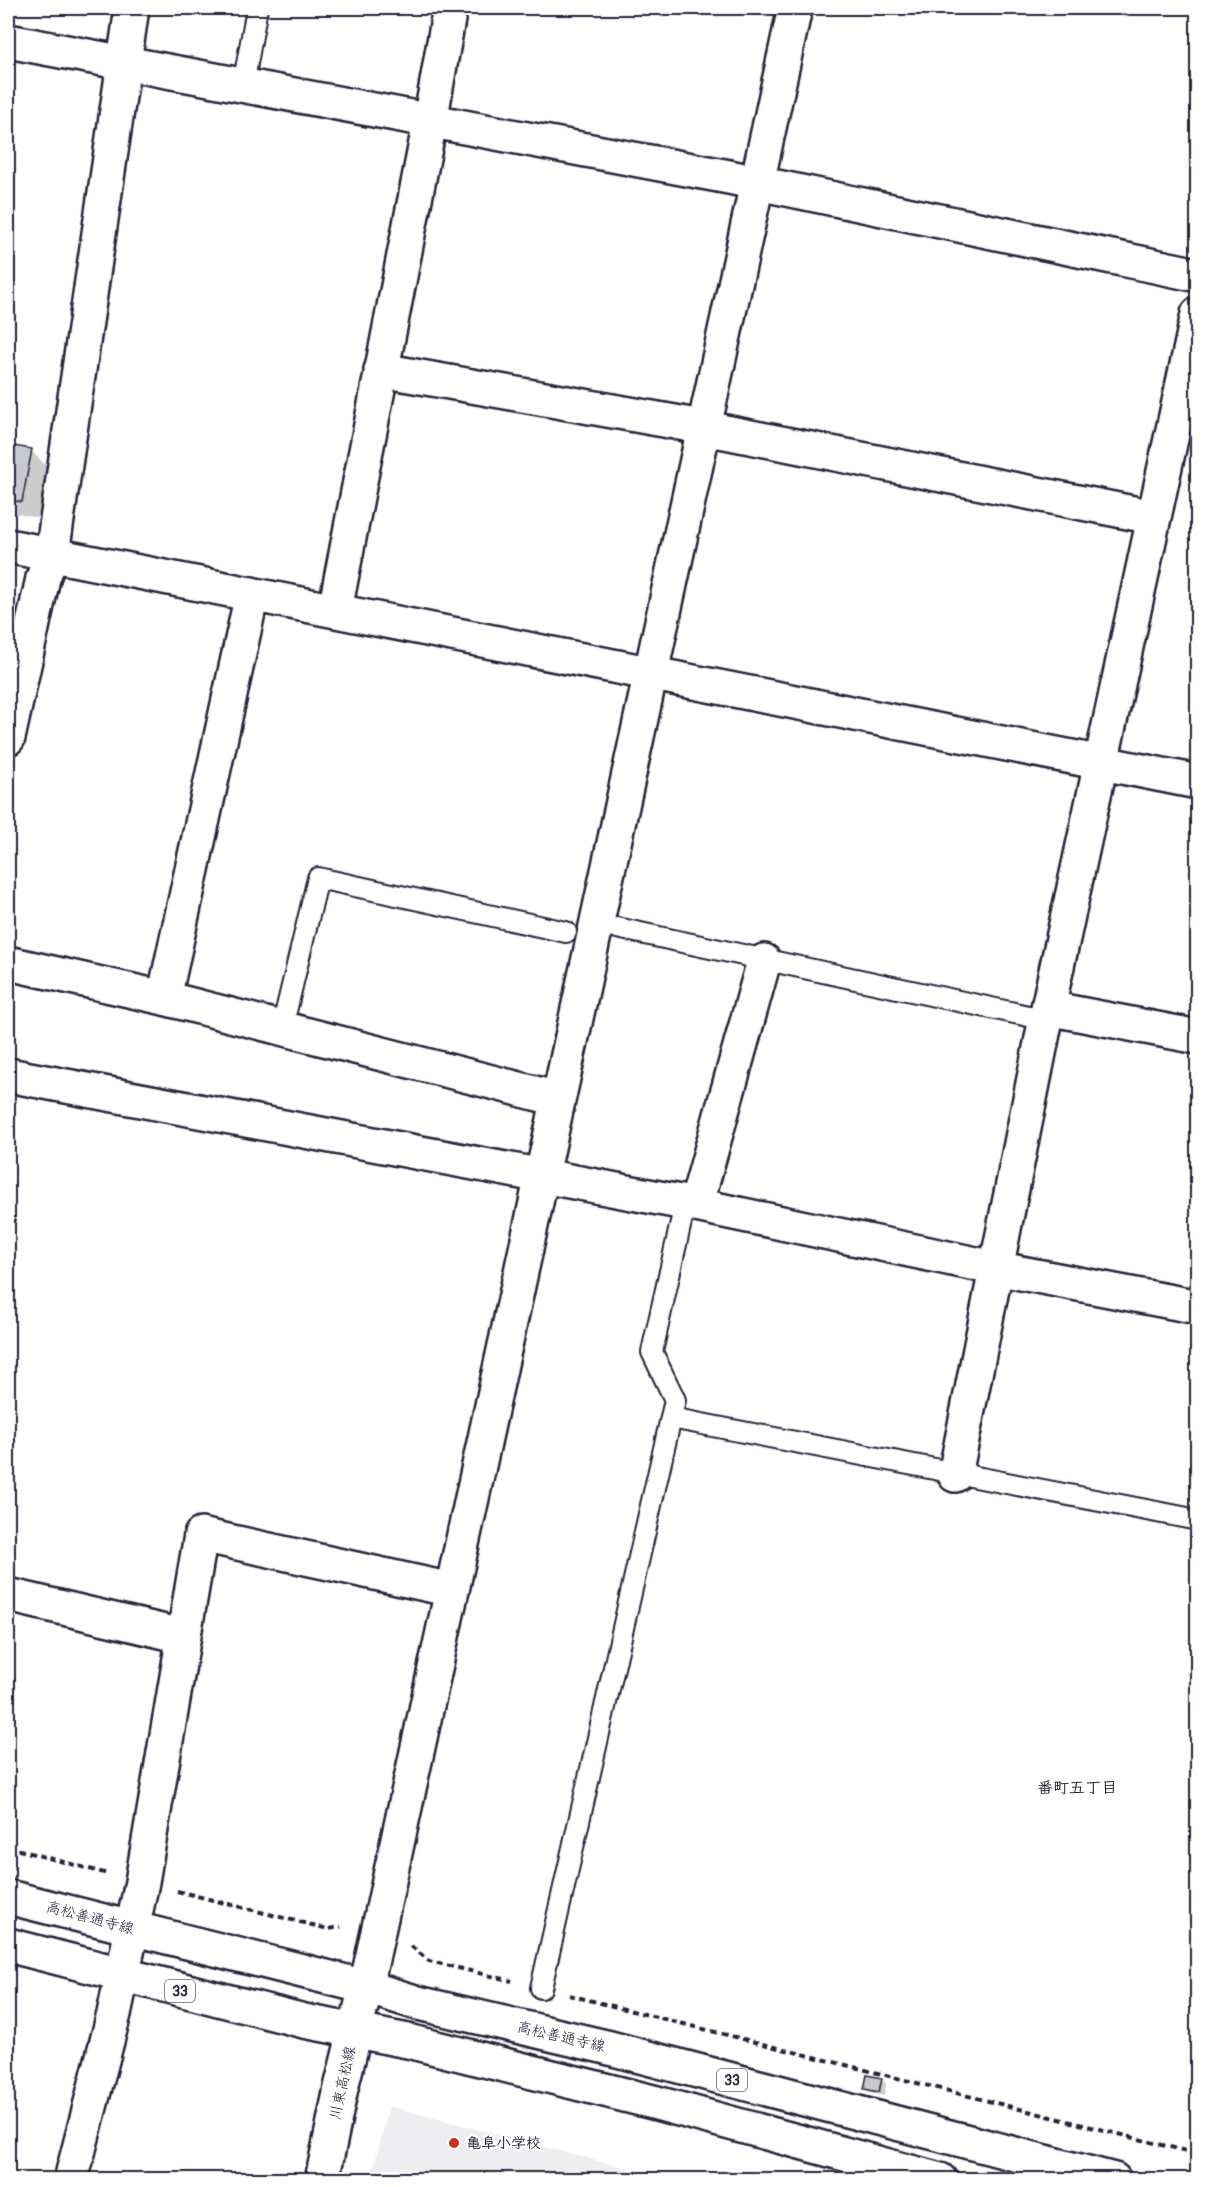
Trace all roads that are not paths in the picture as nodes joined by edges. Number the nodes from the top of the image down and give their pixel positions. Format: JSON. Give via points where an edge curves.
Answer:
{"nodes":[{"id":1,"x":132,"y":8,"type":"edge"},
{"id":2,"x":257,"y":8,"type":"edge"},
{"id":3,"x":450,"y":8,"type":"edge"},
{"id":4,"x":795,"y":8,"type":"edge"},
{"id":5,"x":8,"y":41,"type":"edge"},
{"id":6,"x":124,"y":64,"type":"junction"},
{"id":7,"x":243,"y":86,"type":"junction"},
{"id":8,"x":430,"y":122,"type":"junction"},
{"id":9,"x":758,"y":184,"type":"junction"},
{"id":10,"x":1197,"y":274,"type":"edge"},
{"id":11,"x":1197,"y":314,"type":"edge"},
{"id":12,"x":381,"y":370,"type":"junction"},
{"id":13,"x":704,"y":428,"type":"junction"},
{"id":14,"x":1153,"y":516,"type":"junction"},
{"id":15,"x":8,"y":546,"type":"edge"},
{"id":16,"x":52,"y":554,"type":"junction"},
{"id":17,"x":252,"y":594,"type":"junction"},
{"id":18,"x":335,"y":610,"type":"junction"},
{"id":19,"x":651,"y":672,"type":"junction"},
{"id":20,"x":8,"y":738,"type":"edge"},
{"id":21,"x":1101,"y":764,"type":"junction"},
{"id":22,"x":1197,"y":782,"type":"edge"},
{"id":23,"x":617,"y":928,"type":"dead end"},
{"id":24,"x":566,"y":932,"type":"dead end"},
{"id":25,"x":764,"y":961,"type":"junction"},
{"id":26,"x":8,"y":963,"type":"edge"},
{"id":27,"x":164,"y":998,"type":"junction"},
{"id":28,"x":1048,"y":1014,"type":"junction"},
{"id":29,"x":282,"y":1028,"type":"junction"},
{"id":30,"x":1197,"y":1037,"type":"edge"},
{"id":31,"x":8,"y":1075,"type":"edge"},
{"id":32,"x":558,"y":1099,"type":"junction"},
{"id":33,"x":542,"y":1176,"type":"junction"},
{"id":34,"x":691,"y":1205,"type":"junction"},
{"id":35,"x":995,"y":1268,"type":"junction"},
{"id":36,"x":1197,"y":1307,"type":"edge"},
{"id":37,"x":671,"y":1418,"type":"junction"},
{"id":38,"x":955,"y":1475,"type":"junction"},
{"id":39,"x":1197,"y":1520,"type":"edge"},
{"id":40,"x":452,"y":1590,"type":"junction"},
{"id":41,"x":8,"y":1595,"type":"edge"},
{"id":42,"x":182,"y":1636,"type":"junction"},
{"id":43,"x":8,"y":1897,"type":"edge"},
{"id":44,"x":132,"y":1930,"type":"junction"},
{"id":45,"x":8,"y":1945,"type":"edge"},
{"id":46,"x":122,"y":1976,"type":"junction"},
{"id":47,"x":366,"y":1987,"type":"junction"},
{"id":48,"x":541,"y":1988,"type":"dead end"},
{"id":49,"x":354,"y":2030,"type":"junction"},
{"id":50,"x":71,"y":2180,"type":"edge"},
{"id":51,"x":322,"y":2180,"type":"edge"},
{"id":52,"x":940,"y":2180,"type":"edge"},
{"id":53,"x":1114,"y":2180,"type":"edge"}],
"edges":[{"from":1,"to":6,"type":"street"},
{"from":2,"to":7,"type":"lane"},
{"from":3,"to":8,"type":"street"},
{"from":4,"to":9,"type":"street","name":"川東高松線"},
{"from":5,"to":6,"type":"street"},
{"from":6,"to":7,"type":"street"},
{"from":6,"to":16,"type":"street"},
{"from":7,"to":8,"type":"street"},
{"from":8,"to":9,"type":"street"},
{"from":8,"to":12,"type":"street"},
{"from":9,"to":10,"type":"street"},
{"from":9,"to":13,"type":"street","name":"川東高松線"},
{"from":11,"to":14,"type":"street"},
{"from":12,"to":13,"type":"street"},
{"from":12,"to":18,"type":"street"},
{"from":13,"to":14,"type":"street"},
{"from":13,"to":19,"type":"street","name":"川東高松線"},
{"from":14,"to":21,"type":"street"},
{"from":15,"to":16,"type":"street"},
{"from":16,"to":17,"type":"street"},
{"from":16,"to":20,"type":"street","via":[[43,578]]},
{"from":17,"to":18,"type":"street"},
{"from":17,"to":27,"type":"street"},
{"from":18,"to":19,"type":"street"},
{"from":19,"to":21,"type":"street"},
{"from":19,"to":32,"type":"street","name":"川東高松線"},
{"from":21,"to":22,"type":"street"},
{"from":21,"to":28,"type":"street"},
{"from":23,"to":25,"type":"lane"},
{"from":24,"to":29,"type":"lane","via":[[318,878]]},
{"from":25,"to":28,"type":"lane"},
{"from":25,"to":34,"type":"street"},
{"from":26,"to":27,"type":"street"},
{"from":27,"to":29,"type":"street"},
{"from":28,"to":30,"type":"street"},
{"from":28,"to":35,"type":"street"},
{"from":29,"to":32,"type":"street"},
{"from":31,"to":33,"type":"street"},
{"from":32,"to":33,"type":"street","name":"川東高松線"},
{"from":33,"to":34,"type":"street"},
{"from":33,"to":40,"type":"street","name":"川東高松線"},
{"from":34,"to":35,"type":"street"},
{"from":34,"to":37,"type":"lane","via":[[652,1352],[675,1400]]},
{"from":35,"to":36,"type":"street"},
{"from":35,"to":38,"type":"street"},
{"from":37,"to":38,"type":"lane"},
{"from":37,"to":48,"type":"lane"},
{"from":38,"to":39,"type":"lane"},
{"from":40,"to":42,"type":"street","via":[[201,1535]]},
{"from":40,"to":47,"type":"street","name":"川東高松線"},
{"from":41,"to":42,"type":"street"},
{"from":42,"to":44,"type":"street"},
{"from":43,"to":44,"type":"street","name":"高松善通寺線","number":"33"},
{"from":44,"to":46,"type":"street"},
{"from":44,"to":47,"type":"street","name":"高松善通寺線","number":"33"},
{"from":45,"to":46,"type":"street","number":"33"},
{"from":46,"to":49,"type":"street","number":"33"},
{"from":46,"to":50,"type":"street"},
{"from":47,"to":49,"type":"street","name":"川東高松線"},
{"from":47,"to":53,"type":"street","name":"高松善通寺線","number":"33"},
{"from":49,"to":51,"type":"street","name":"川東高松線"},
{"from":49,"to":52,"type":"street","number":"33","via":[[653,2102]]}]}
